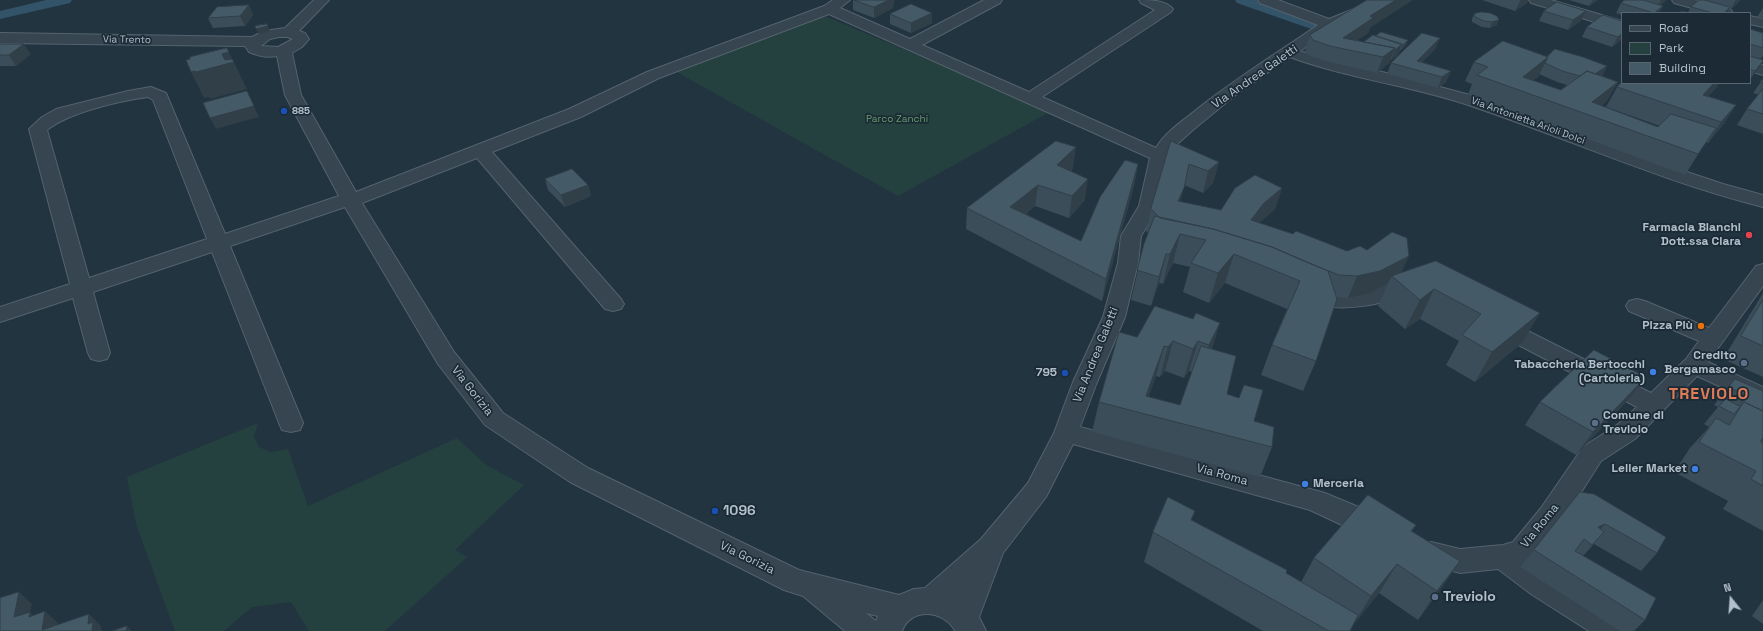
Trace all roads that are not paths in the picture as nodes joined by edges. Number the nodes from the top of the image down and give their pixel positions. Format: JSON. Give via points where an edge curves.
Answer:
{"nodes":[{"id":1,"x":322,"y":0,"type":"edge"},
{"id":2,"x":843,"y":0,"type":"edge"},
{"id":3,"x":995,"y":0,"type":"edge"},
{"id":4,"x":1146,"y":0,"type":"edge"},
{"id":5,"x":1265,"y":0,"type":"edge"},
{"id":6,"x":1380,"y":0,"type":"edge"},
{"id":7,"x":1536,"y":0,"type":"edge"},
{"id":8,"x":1679,"y":0,"type":"edge"},
{"id":9,"x":829,"y":9,"type":"junction"},
{"id":10,"x":1722,"y":12,"type":"edge"},
{"id":11,"x":1751,"y":20,"type":"edge"},
{"id":12,"x":1763,"y":23,"type":"edge"},
{"id":13,"x":1329,"y":24,"type":"junction"},
{"id":14,"x":1621,"y":26,"type":"edge"},
{"id":15,"x":0,"y":38,"type":"edge"},
{"id":16,"x":286,"y":41,"type":"junction"},
{"id":17,"x":910,"y":45,"type":"junction"},
{"id":18,"x":1290,"y":52,"type":"junction"},
{"id":19,"x":1751,"y":66,"type":"edge"},
{"id":20,"x":1763,"y":70,"type":"edge"},
{"id":21,"x":1030,"y":98,"type":"junction"},
{"id":22,"x":481,"y":151,"type":"junction"},
{"id":23,"x":1160,"y":156,"type":"junction"},
{"id":24,"x":350,"y":200,"type":"junction"},
{"id":25,"x":1763,"y":201,"type":"edge"},
{"id":26,"x":1131,"y":236,"type":"junction"},
{"id":27,"x":1153,"y":241,"type":"edge"},
{"id":28,"x":218,"y":242,"type":"junction"},
{"id":29,"x":1763,"y":271,"type":"edge"},
{"id":30,"x":1288,"y":282,"type":"edge"},
{"id":31,"x":82,"y":288,"type":"junction"},
{"id":32,"x":1431,"y":292,"type":"edge"},
{"id":33,"x":613,"y":304,"type":"dead end"},
{"id":34,"x":1637,"y":306,"type":"dead end"},
{"id":35,"x":0,"y":315,"type":"edge"},
{"id":36,"x":1480,"y":316,"type":"edge"},
{"id":37,"x":1714,"y":339,"type":"junction"},
{"id":38,"x":99,"y":353,"type":"dead end"},
{"id":39,"x":1694,"y":365,"type":"junction"},
{"id":40,"x":1763,"y":397,"type":"edge"},
{"id":41,"x":1654,"y":404,"type":"junction"},
{"id":42,"x":291,"y":423,"type":"dead end"},
{"id":43,"x":1066,"y":433,"type":"junction"},
{"id":44,"x":991,"y":546,"type":"junction"},
{"id":45,"x":1503,"y":557,"type":"junction"},
{"id":46,"x":809,"y":586,"type":"junction"},
{"id":47,"x":931,"y":600,"type":"junction"},
{"id":48,"x":894,"y":620,"type":"edge"},
{"id":49,"x":968,"y":624,"type":"edge"},
{"id":50,"x":866,"y":631,"type":"edge"},
{"id":51,"x":1614,"y":631,"type":"edge"}],
"edges":[{"from":1,"to":16,"type":"street"},
{"from":2,"to":9,"type":"street"},
{"from":3,"to":17,"type":"street"},
{"from":4,"to":21,"type":"street","via":[[1166,9]]},
{"from":5,"to":13,"type":"street"},
{"from":6,"to":13,"type":"street","name":"Via Andrea Galetti","via":[[1366,9]]},
{"from":7,"to":14,"type":"street"},
{"from":8,"to":10,"type":"street"},
{"from":9,"to":17,"type":"street"},
{"from":9,"to":22,"type":"street","via":[[653,75],[574,113]]},
{"from":11,"to":12,"type":"street"},
{"from":13,"to":18,"type":"street","name":"Via Andrea Galetti"},
{"from":15,"to":16,"type":"street","name":"Via Trento","via":[[255,42],[266,36]]},
{"from":16,"to":24,"type":"street","name":"Via Gorizia","via":[[293,95]]},
{"from":17,"to":21,"type":"street"},
{"from":18,"to":23,"type":"street","name":"Via Andrea Galetti","via":[[1188,125],[1167,144]]},
{"from":18,"to":25,"type":"street","name":"Via Antonietta Arioli Dolci","via":[[1316,62],[1389,78],[1479,103],[1633,160]]},
{"from":19,"to":20,"type":"street"},
{"from":21,"to":23,"type":"street"},
{"from":22,"to":24,"type":"street"},
{"from":22,"to":33,"type":"street"},
{"from":23,"to":26,"type":"street","name":"Via Andrea Galetti","via":[[1149,206]]},
{"from":24,"to":28,"type":"street"},
{"from":24,"to":46,"type":"street","name":"Via Gorizia","via":[[446,358],[494,419],[579,475],[794,581]]},
{"from":26,"to":27,"type":"street"},
{"from":26,"to":43,"type":"street","name":"Via Andrea Galetti","via":[[1128,263],[1114,317]]},
{"from":28,"to":31,"type":"street"},
{"from":28,"to":31,"type":"street","via":[[160,97],[151,92],[134,94],[62,113],[38,129]]},
{"from":28,"to":42,"type":"street"},
{"from":29,"to":37,"type":"street","name":"Via Roma"},
{"from":30,"to":32,"type":"street","via":[[1322,298],[1345,303],[1380,296],[1410,281]]},
{"from":31,"to":35,"type":"street"},
{"from":31,"to":38,"type":"street"},
{"from":34,"to":37,"type":"street"},
{"from":36,"to":41,"type":"street"},
{"from":37,"to":39,"type":"street","name":"Via Roma"},
{"from":39,"to":40,"type":"street"},
{"from":39,"to":41,"type":"street","name":"Via Roma"},
{"from":41,"to":45,"type":"street","name":"Via Roma","via":[[1626,432],[1592,454],[1551,516],[1523,550]]},
{"from":43,"to":44,"type":"street","name":"Via Andrea Galetti","via":[[1037,490]]},
{"from":43,"to":45,"type":"street","name":"Via Roma","via":[[1316,501],[1351,516],[1403,544],[1460,561]]},
{"from":44,"to":47,"type":"street","name":"Via Andrea Galetti"},
{"from":44,"to":49,"type":"street","name":"Via Andrea Galetti"},
{"from":45,"to":51,"type":"street","via":[[1541,585]]},
{"from":46,"to":48,"type":"street","name":"Via Gorizia"},
{"from":46,"to":50,"type":"street","name":"Via Gorizia"},
{"from":47,"to":48,"type":"street","via":[[910,604]]},
{"from":47,"to":49,"type":"street","via":[[949,606]]}]}
